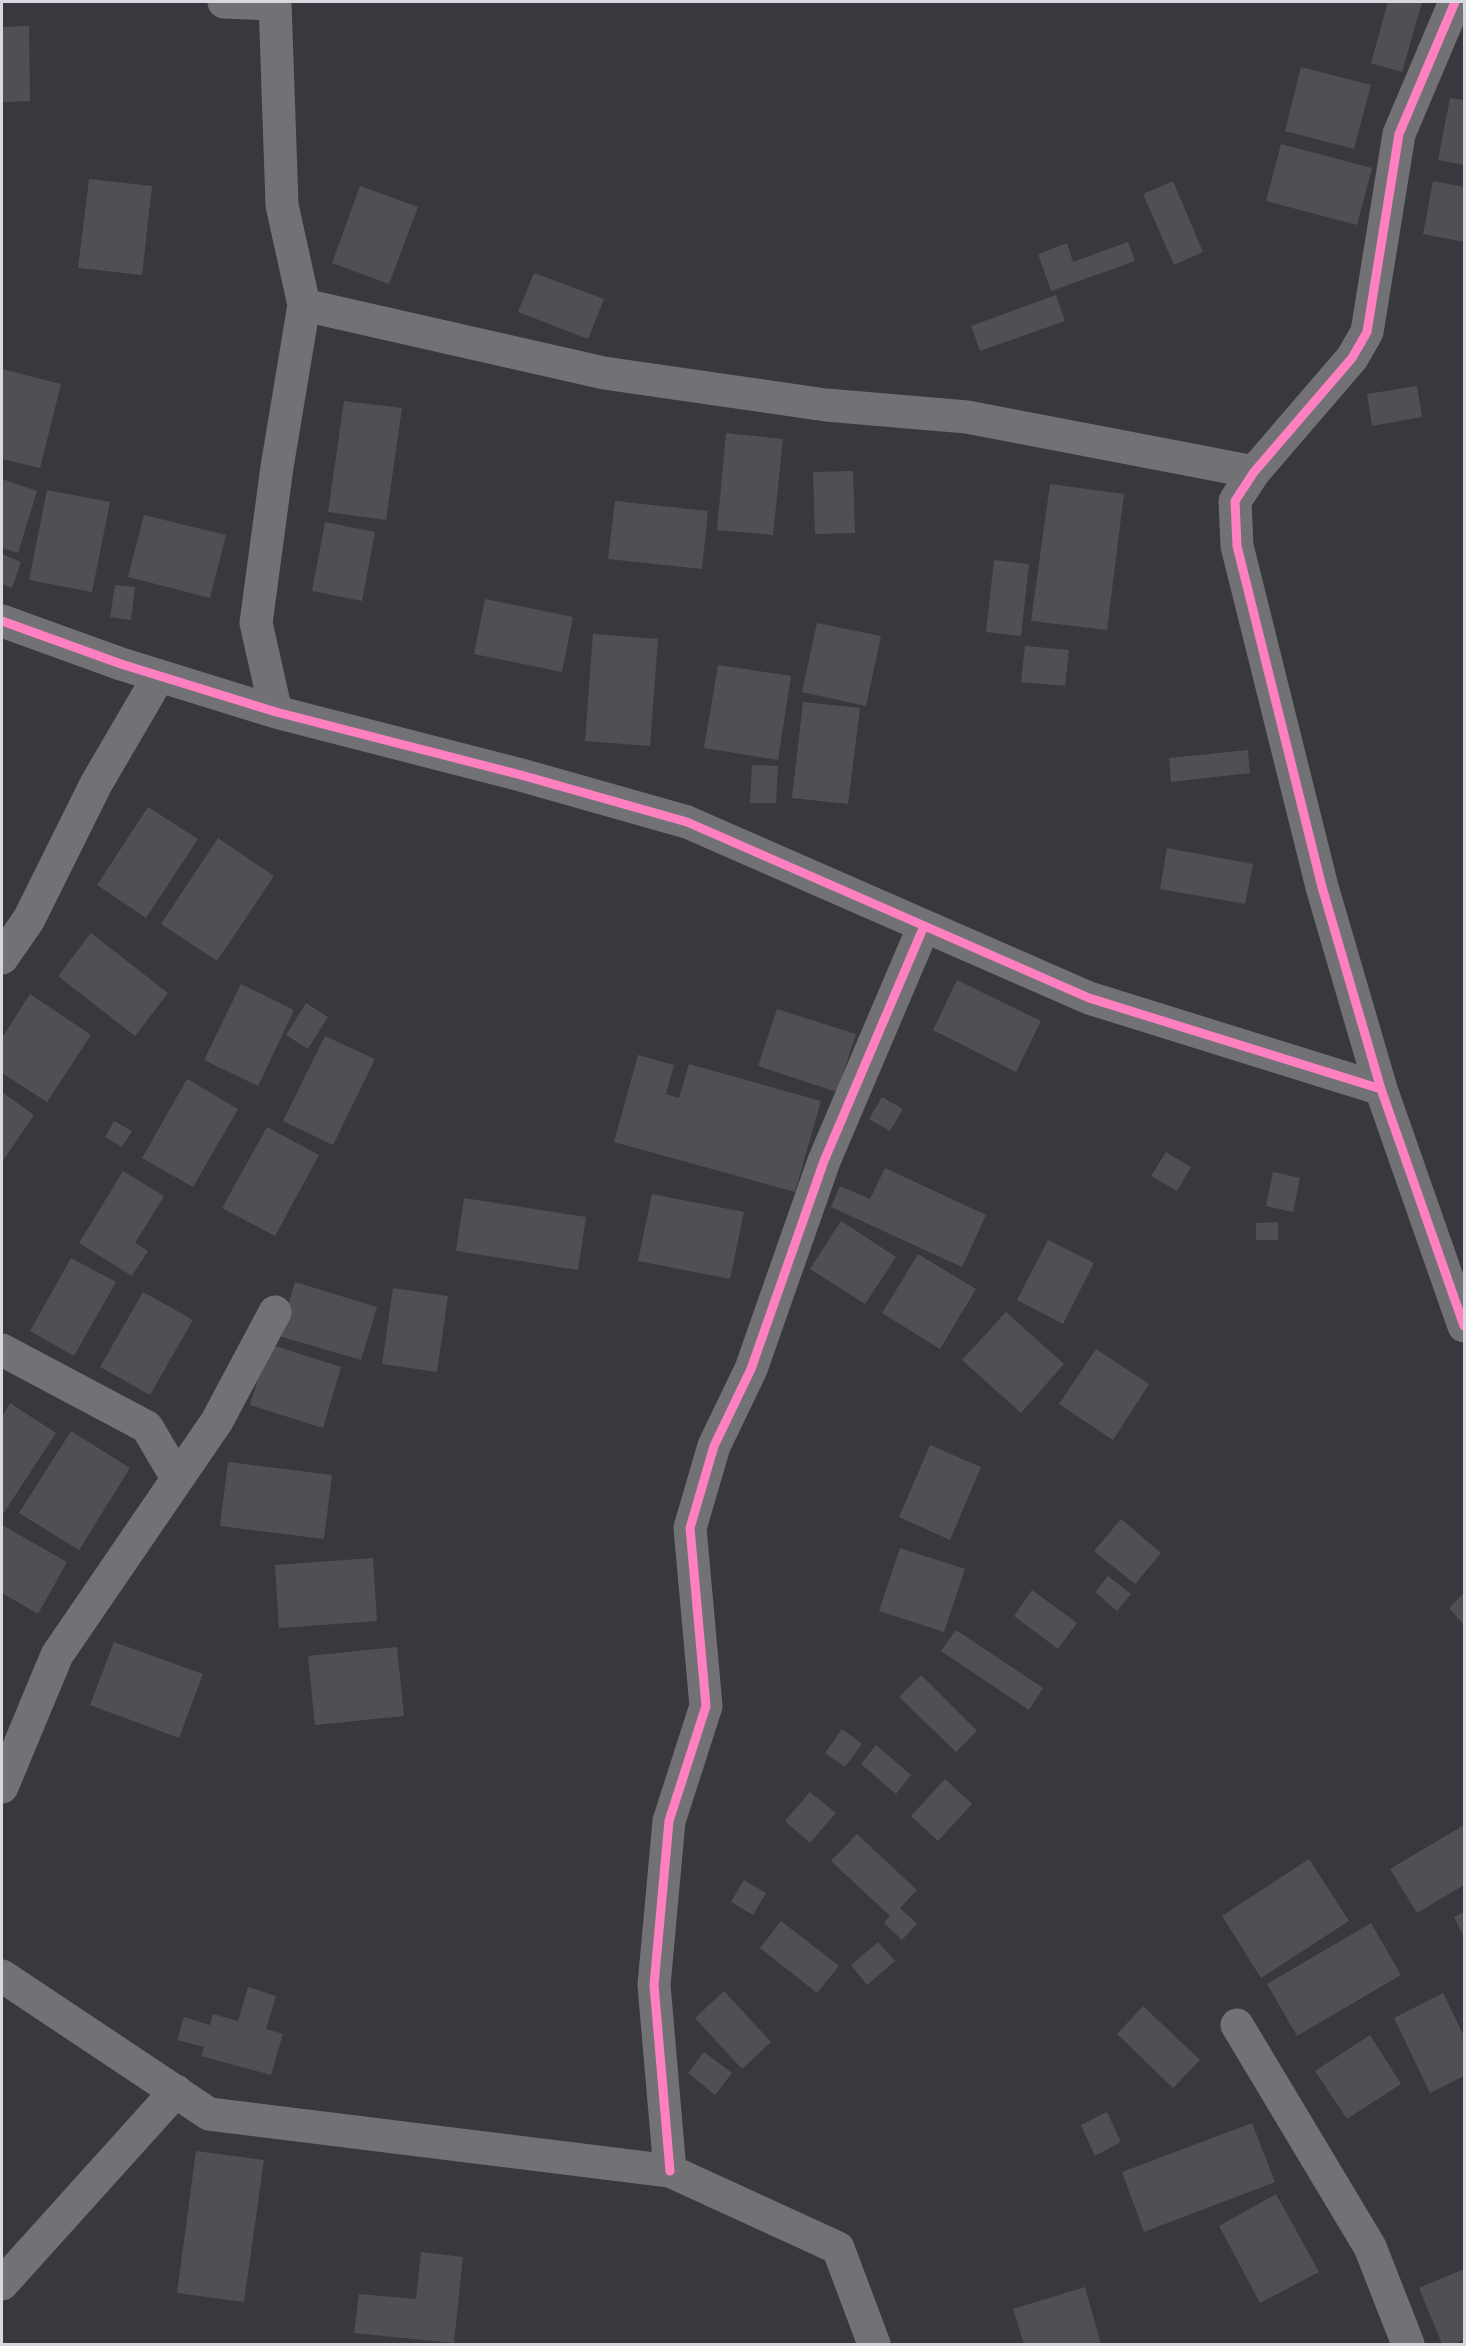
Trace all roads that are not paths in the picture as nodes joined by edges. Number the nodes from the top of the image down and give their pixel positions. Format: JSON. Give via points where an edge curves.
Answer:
{"nodes":[{"id":1,"x":224,"y":2,"type":"edge"},
{"id":2,"x":1455,"y":2,"type":"edge"},
{"id":3,"x":274,"y":3,"type":"edge"},
{"id":4,"x":304,"y":304,"type":"junction"},
{"id":5,"x":1254,"y":472,"type":"junction"},
{"id":6,"x":2,"y":621,"type":"edge"},
{"id":7,"x":159,"y":676,"type":"junction"},
{"id":8,"x":276,"y":712,"type":"junction"},
{"id":9,"x":924,"y":926,"type":"junction"},
{"id":10,"x":2,"y":957,"type":"edge"},
{"id":11,"x":1381,"y":1089,"type":"junction"},
{"id":12,"x":275,"y":1312,"type":"dead end"},
{"id":13,"x":1464,"y":1326,"type":"edge"},
{"id":14,"x":2,"y":1350,"type":"edge"},
{"id":15,"x":177,"y":1478,"type":"junction"},
{"id":16,"x":2,"y":1787,"type":"edge"},
{"id":17,"x":2,"y":1976,"type":"edge"},
{"id":18,"x":1237,"y":2025,"type":"dead end"},
{"id":19,"x":176,"y":2091,"type":"junction"},
{"id":20,"x":670,"y":2171,"type":"junction"},
{"id":21,"x":2,"y":2284,"type":"edge"},
{"id":22,"x":874,"y":2344,"type":"edge"},
{"id":23,"x":1408,"y":2344,"type":"edge"}],
"edges":[{"from":1,"to":3,"type":"street"},
{"from":2,"to":5,"type":"street","via":[[1399,134],[1367,332],[1352,358]]},
{"from":3,"to":4,"type":"street","via":[[282,205]]},
{"from":4,"to":5,"type":"street","via":[[604,373],[826,405],[967,417]]},
{"from":4,"to":8,"type":"street","via":[[256,623]]},
{"from":5,"to":11,"type":"street","via":[[1235,501],[1237,546],[1322,887]]},
{"from":6,"to":7,"type":"street"},
{"from":7,"to":8,"type":"street"},
{"from":7,"to":10,"type":"street","via":[[96,784],[29,919]]},
{"from":8,"to":9,"type":"street","via":[[687,822]]},
{"from":9,"to":11,"type":"street","via":[[1089,998]]},
{"from":9,"to":20,"type":"street","via":[[824,1161],[751,1369],[714,1446],[690,1528],[706,1706],[669,1821],[654,1985]]},
{"from":11,"to":13,"type":"street"},
{"from":12,"to":15,"type":"street","via":[[217,1421]]},
{"from":14,"to":15,"type":"street","via":[[147,1427]]},
{"from":15,"to":16,"type":"street","via":[[57,1655]]},
{"from":17,"to":19,"type":"street"},
{"from":18,"to":23,"type":"street","via":[[1370,2247]]},
{"from":19,"to":20,"type":"street","via":[[209,2114]]},
{"from":19,"to":21,"type":"street"},
{"from":20,"to":22,"type":"street","via":[[838,2248]]}]}
